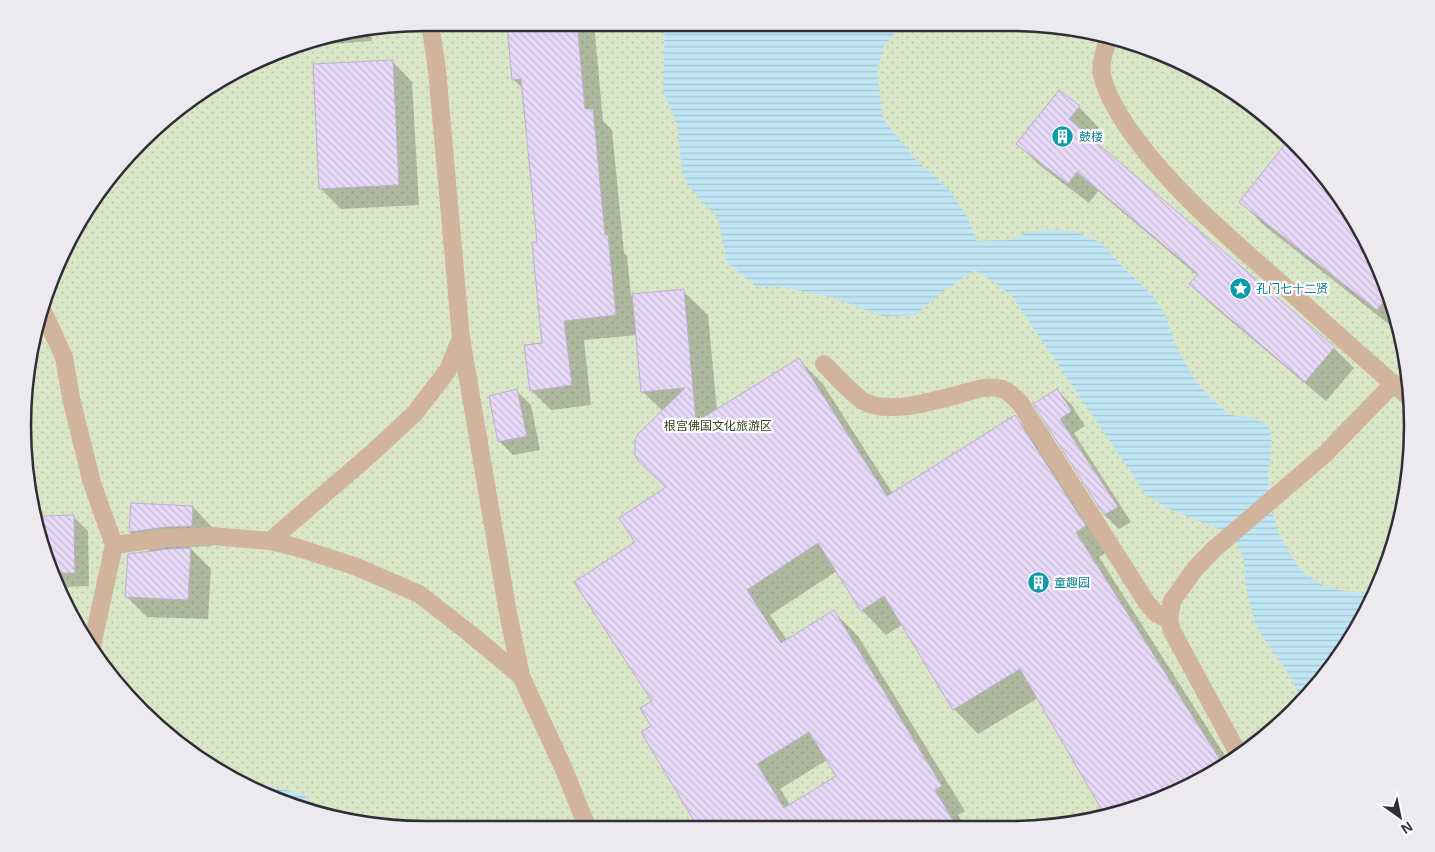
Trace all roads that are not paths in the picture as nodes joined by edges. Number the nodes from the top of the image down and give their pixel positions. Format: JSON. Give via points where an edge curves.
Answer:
{"nodes":[{"id":1,"x":431,"y":31,"type":"edge"},
{"id":2,"x":1107,"y":44,"type":"edge"},
{"id":3,"x":47,"y":318,"type":"edge"},
{"id":4,"x":462,"y":338,"type":"junction"},
{"id":5,"x":824,"y":364,"type":"dead end"},
{"id":6,"x":1394,"y":384,"type":"junction"},
{"id":7,"x":1402,"y":391,"type":"edge"},
{"id":8,"x":270,"y":541,"type":"junction"},
{"id":9,"x":114,"y":545,"type":"junction"},
{"id":10,"x":1169,"y":620,"type":"junction"},
{"id":11,"x":94,"y":638,"type":"edge"},
{"id":12,"x":521,"y":676,"type":"junction"},
{"id":13,"x":1236,"y":749,"type":"edge"},
{"id":14,"x":585,"y":821,"type":"edge"}],
"edges":[{"from":1,"to":4,"type":"lane"},
{"from":2,"to":6,"type":"lane","via":[[1101,62],[1106,86],[1128,128],[1157,166],[1187,198]]},
{"from":3,"to":9,"type":"lane","via":[[64,357],[92,483]]},
{"from":4,"to":8,"type":"lane","via":[[448,370],[415,413]]},
{"from":4,"to":12,"type":"lane"},
{"from":5,"to":10,"type":"lane","via":[[862,400],[879,406],[909,406],[983,388],[1006,390],[1020,403],[1147,603]]},
{"from":6,"to":7,"type":"lane"},
{"from":6,"to":10,"type":"lane","via":[[1325,454],[1213,550],[1175,596]]},
{"from":8,"to":9,"type":"lane","via":[[212,536]]},
{"from":8,"to":12,"type":"lane","via":[[357,567],[419,594]]},
{"from":9,"to":11,"type":"lane"},
{"from":10,"to":13,"type":"lane"},
{"from":12,"to":14,"type":"lane"}]}
